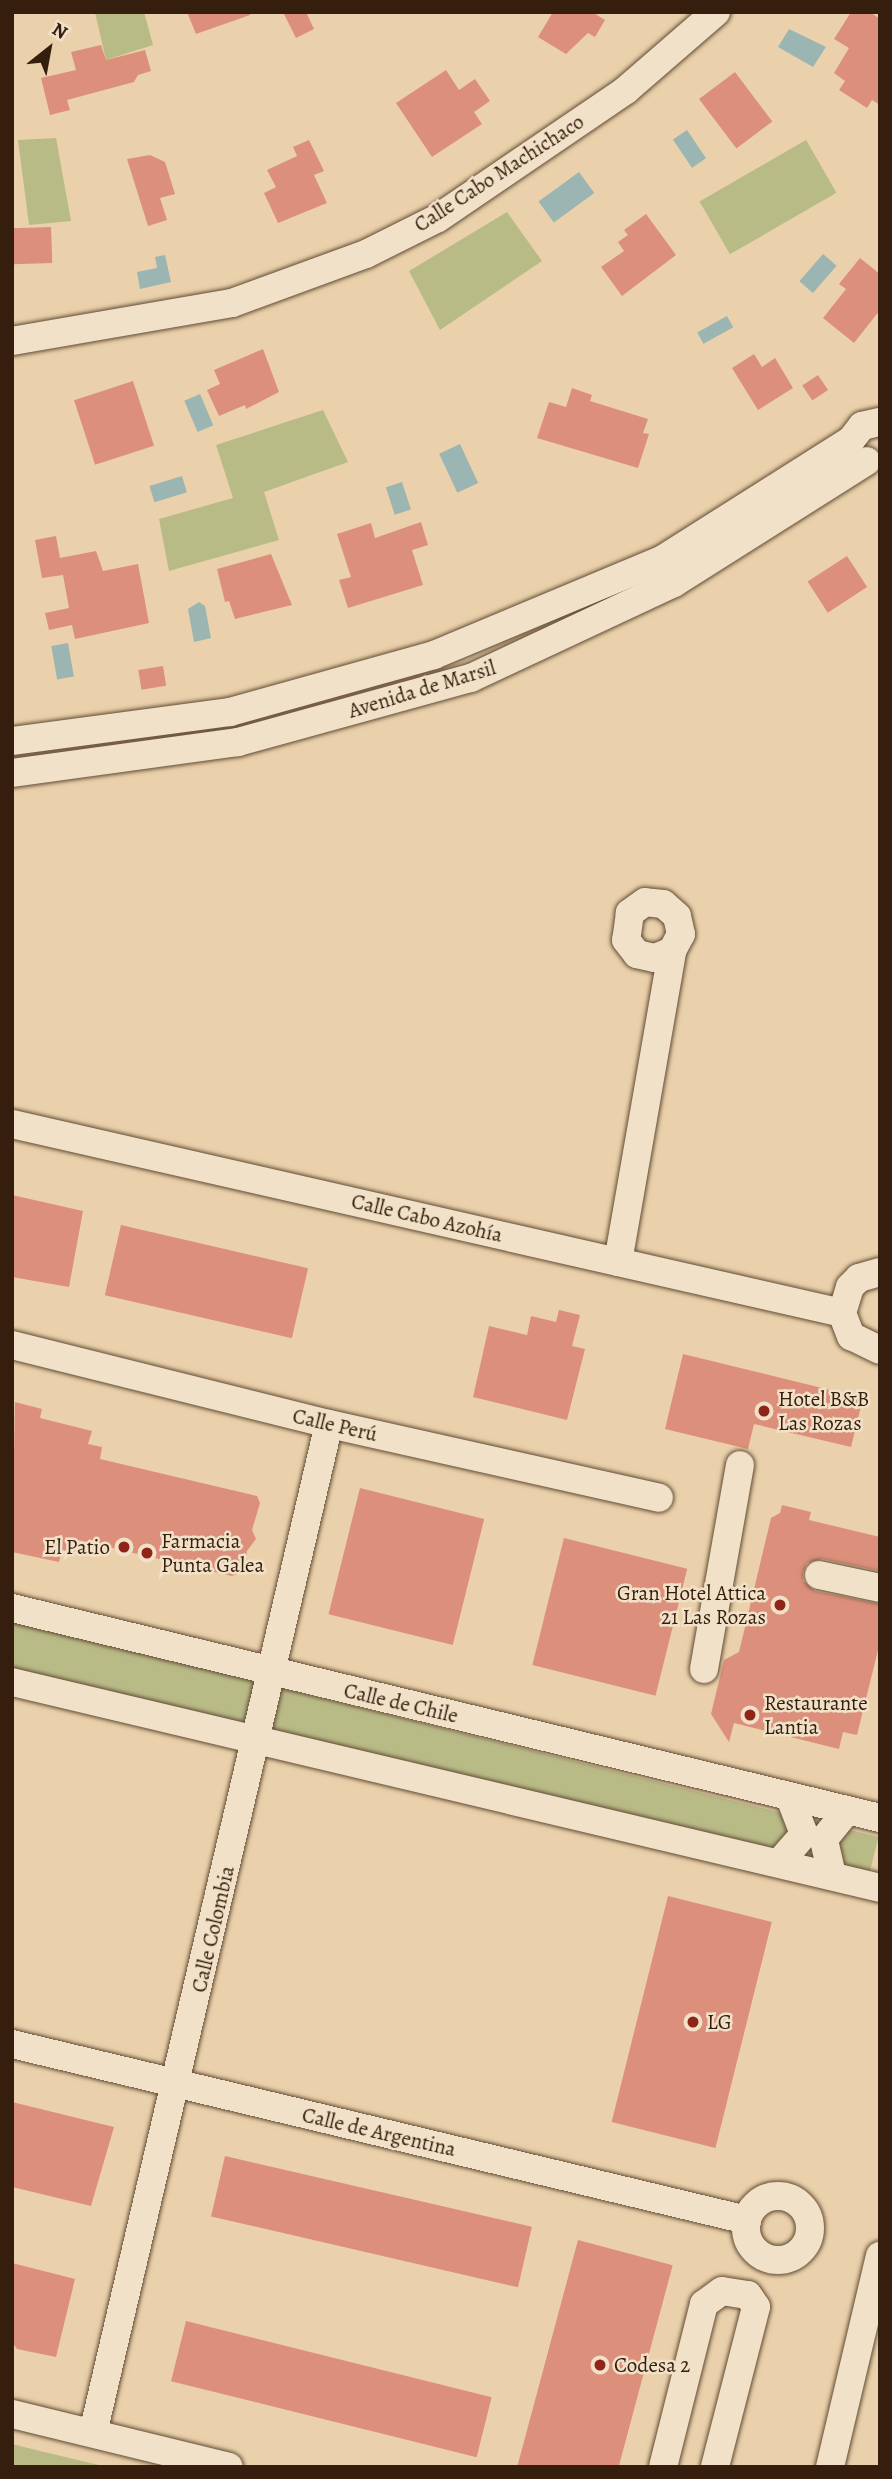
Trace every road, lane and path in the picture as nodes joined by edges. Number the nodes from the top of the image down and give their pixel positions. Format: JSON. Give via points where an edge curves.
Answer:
{"nodes":[{"id":1,"x":716,"y":12,"type":"edge"},
{"id":2,"x":12,"y":341,"type":"edge"},
{"id":3,"x":880,"y":422,"type":"edge"},
{"id":4,"x":866,"y":453,"type":"edge"},
{"id":5,"x":12,"y":741,"type":"edge"},
{"id":6,"x":12,"y":772,"type":"edge"},
{"id":7,"x":672,"y":951,"type":"dead end"},
{"id":8,"x":12,"y":1124,"type":"edge"},
{"id":9,"x":618,"y":1262,"type":"junction"},
{"id":10,"x":880,"y":1272,"type":"edge"},
{"id":11,"x":842,"y":1312,"type":"junction"},
{"id":12,"x":12,"y":1345,"type":"edge"},
{"id":13,"x":880,"y":1350,"type":"edge"},
{"id":14,"x":329,"y":1424,"type":"junction"},
{"id":15,"x":740,"y":1465,"type":"dead end"},
{"id":16,"x":659,"y":1498,"type":"dead end"},
{"id":17,"x":819,"y":1575,"type":"dead end"},
{"id":18,"x":880,"y":1588,"type":"edge"},
{"id":19,"x":12,"y":1608,"type":"edge"},
{"id":20,"x":704,"y":1669,"type":"dead end"},
{"id":21,"x":274,"y":1672,"type":"junction"},
{"id":22,"x":12,"y":1682,"type":"edge"},
{"id":23,"x":258,"y":1741,"type":"junction"},
{"id":24,"x":790,"y":1797,"type":"junction"},
{"id":25,"x":847,"y":1811,"type":"junction"},
{"id":26,"x":880,"y":1818,"type":"edge"},
{"id":27,"x":779,"y":1863,"type":"junction"},
{"id":28,"x":832,"y":1875,"type":"junction"},
{"id":29,"x":880,"y":1888,"type":"edge"},
{"id":30,"x":12,"y":2044,"type":"edge"},
{"id":31,"x":177,"y":2083,"type":"junction"},
{"id":32,"x":747,"y":2220,"type":"dead end"},
{"id":33,"x":880,"y":2256,"type":"edge"},
{"id":34,"x":12,"y":2414,"type":"edge"},
{"id":35,"x":93,"y":2433,"type":"junction"},
{"id":36,"x":229,"y":2467,"type":"edge"},
{"id":37,"x":663,"y":2467,"type":"edge"},
{"id":38,"x":715,"y":2467,"type":"edge"},
{"id":39,"x":830,"y":2467,"type":"edge"}],
"edges":[{"from":1,"to":2,"type":"street","name":"Calle Cabo Machichaco","via":[[626,90],[438,218],[366,254],[232,303]]},
{"from":3,"to":4,"type":"street","via":[[862,426]]},
{"from":4,"to":5,"type":"street","name":"Avenida de Marsil","via":[[663,559],[434,656],[230,712]]},
{"from":4,"to":6,"type":"street","name":"Avenida de Marsil","via":[[674,583],[471,678],[239,742]]},
{"from":7,"to":9,"type":"street"},
{"from":8,"to":9,"type":"street","name":"Calle Cabo Azohía"},
{"from":9,"to":11,"type":"street","name":"Calle Cabo Azohía"},
{"from":10,"to":11,"type":"street","via":[[859,1278],[850,1287]]},
{"from":11,"to":13,"type":"street","via":[[851,1336]]},
{"from":12,"to":14,"type":"street","name":"Calle Perú"},
{"from":14,"to":16,"type":"street","name":"Calle Perú"},
{"from":14,"to":21,"type":"street","name":"Calle Colombia"},
{"from":15,"to":20,"type":"street"},
{"from":17,"to":18,"type":"street"},
{"from":19,"to":21,"type":"street","name":"Calle de Chile"},
{"from":21,"to":23,"type":"street","name":"Calle Colombia"},
{"from":21,"to":24,"type":"street","name":"Calle de Chile"},
{"from":22,"to":23,"type":"street"},
{"from":23,"to":27,"type":"street"},
{"from":23,"to":31,"type":"street","name":"Calle Colombia"},
{"from":24,"to":25,"type":"street","name":"Calle de Chile"},
{"from":24,"to":27,"type":"street","via":[[804,1834]]},
{"from":25,"to":26,"type":"street","name":"Calle de Chile"},
{"from":25,"to":28,"type":"street","via":[[824,1839]]},
{"from":27,"to":28,"type":"street"},
{"from":28,"to":29,"type":"street"},
{"from":30,"to":31,"type":"street","name":"Calle de Argentina"},
{"from":31,"to":32,"type":"street","name":"Calle de Argentina"},
{"from":31,"to":35,"type":"street","name":"Calle Colombia"},
{"from":33,"to":39,"type":"street"},
{"from":34,"to":35,"type":"street"},
{"from":35,"to":36,"type":"street"},
{"from":37,"to":38,"type":"street","via":[[704,2304],[722,2291],[748,2295],[756,2307]]}]}
